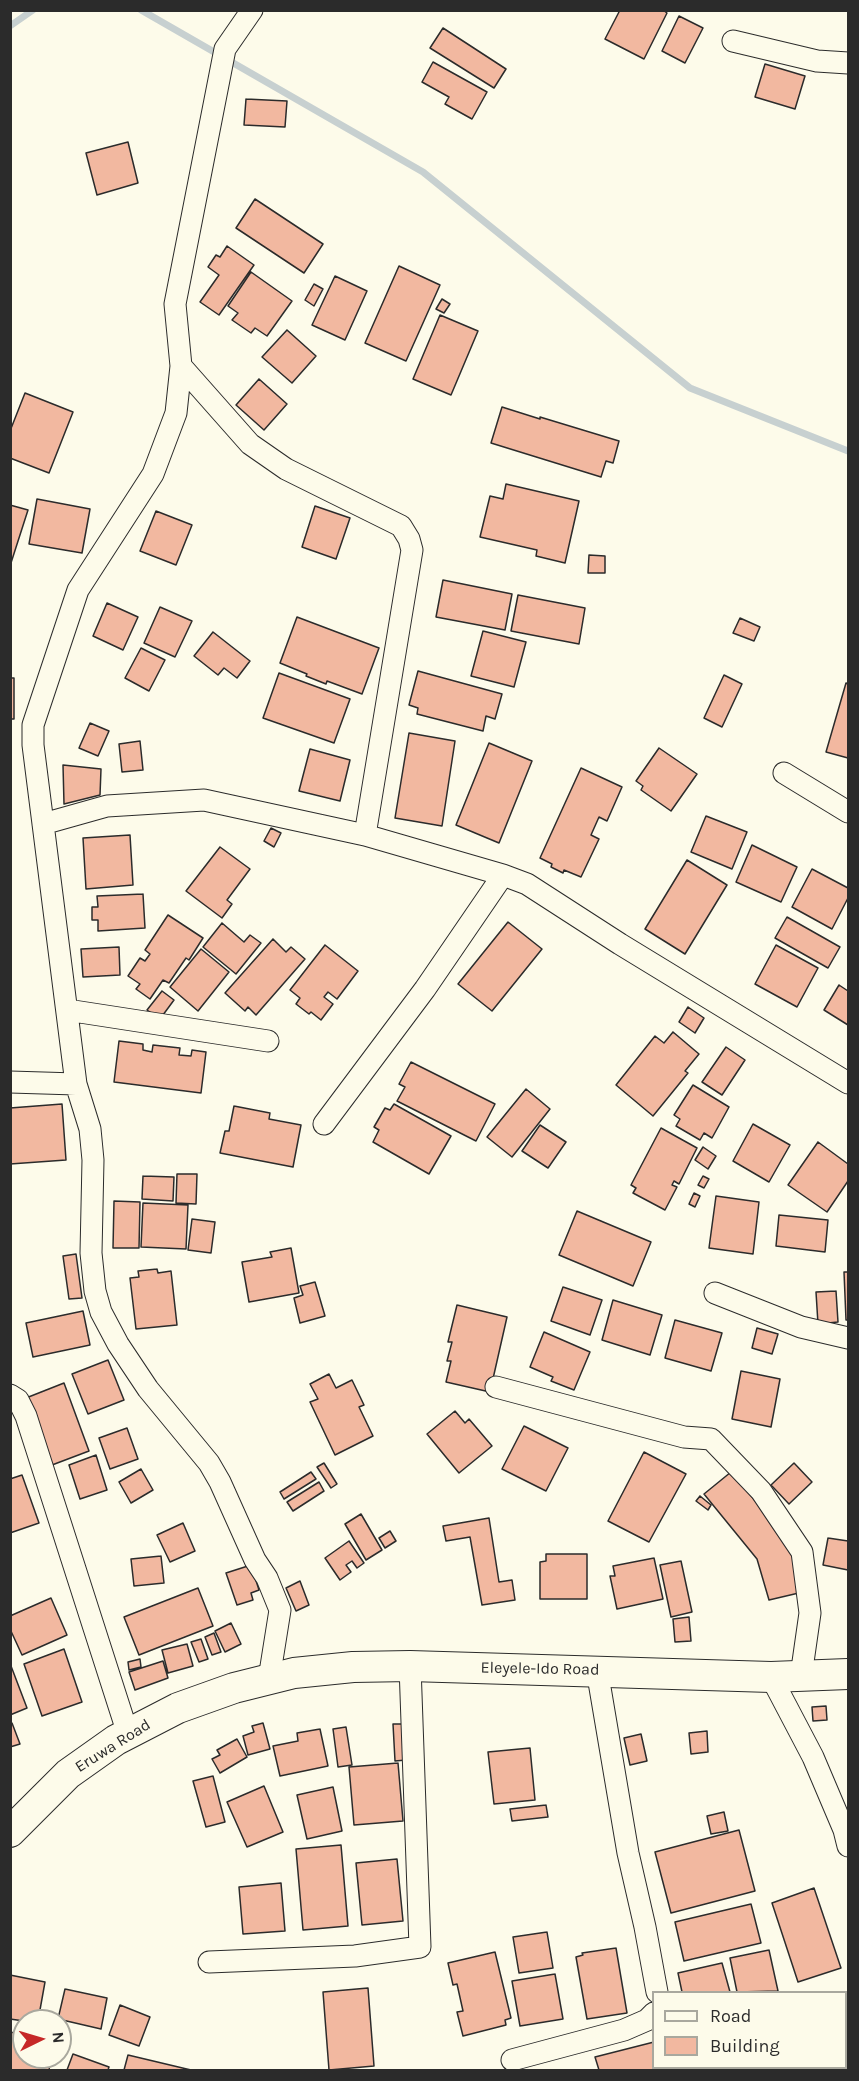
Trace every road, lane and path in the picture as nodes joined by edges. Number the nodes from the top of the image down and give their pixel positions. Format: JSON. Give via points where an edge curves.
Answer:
{"nodes":[{"id":1,"x":252,"y":10,"type":"edge"},
{"id":2,"x":733,"y":41,"type":"dead end"},
{"id":3,"x":849,"y":63,"type":"edge"},
{"id":4,"x":181,"y":366,"type":"junction"},
{"id":5,"x":784,"y":773,"type":"dead end"},
{"id":6,"x":849,"y":812,"type":"edge"},
{"id":7,"x":43,"y":824,"type":"junction"},
{"id":8,"x":365,"y":835,"type":"junction"},
{"id":9,"x":503,"y":875,"type":"junction"},
{"id":10,"x":67,"y":1010,"type":"junction"},
{"id":11,"x":268,"y":1041,"type":"dead end"},
{"id":12,"x":10,"y":1082,"type":"edge"},
{"id":13,"x":849,"y":1083,"type":"edge"},
{"id":14,"x":76,"y":1084,"type":"junction"},
{"id":15,"x":324,"y":1124,"type":"dead end"},
{"id":16,"x":715,"y":1293,"type":"dead end"},
{"id":17,"x":849,"y":1338,"type":"edge"},
{"id":18,"x":496,"y":1388,"type":"dead end"},
{"id":19,"x":10,"y":1395,"type":"edge"},
{"id":20,"x":410,"y":1666,"type":"junction"},
{"id":21,"x":597,"y":1670,"type":"junction"},
{"id":22,"x":849,"y":1674,"type":"edge"},
{"id":23,"x":801,"y":1676,"type":"junction"},
{"id":24,"x":771,"y":1677,"type":"junction"},
{"id":25,"x":269,"y":1679,"type":"junction"},
{"id":26,"x":234,"y":1688,"type":"joint"},
{"id":27,"x":128,"y":1734,"type":"junction"},
{"id":28,"x":10,"y":1832,"type":"edge"},
{"id":29,"x":849,"y":1846,"type":"edge"},
{"id":30,"x":209,"y":1962,"type":"dead end"},
{"id":31,"x":657,"y":1991,"type":"edge"},
{"id":32,"x":652,"y":2015,"type":"edge"},
{"id":33,"x":512,"y":2060,"type":"dead end"}],
"edges":[{"from":1,"to":4,"type":"street","via":[[225,49],[175,304]]},
{"from":2,"to":3,"type":"street","via":[[817,61]]},
{"from":4,"to":7,"type":"street","via":[[176,413],[153,474],[78,590],[33,725]]},
{"from":4,"to":8,"type":"street","via":[[250,444],[286,470],[401,526],[409,539],[412,550]]},
{"from":5,"to":6,"type":"street"},
{"from":7,"to":8,"type":"street","via":[[107,806],[204,800]]},
{"from":7,"to":10,"type":"street"},
{"from":8,"to":9,"type":"street"},
{"from":9,"to":13,"type":"street","via":[[527,884]]},
{"from":9,"to":15,"type":"street","via":[[425,989]]},
{"from":10,"to":11,"type":"street"},
{"from":10,"to":14,"type":"street"},
{"from":12,"to":14,"type":"street"},
{"from":14,"to":25,"type":"street","via":[[90,1129],[91,1253],[101,1312],[148,1389],[209,1462],[267,1578],[280,1610]]},
{"from":16,"to":17,"type":"street","via":[[801,1327]]},
{"from":18,"to":23,"type":"street","via":[[684,1437],[711,1439],[761,1491],[802,1552],[810,1613]]},
{"from":19,"to":27,"type":"street","via":[[18,1400],[26,1416]]},
{"from":20,"to":21,"type":"main road","name":"Eleyele-Ido Road"},
{"from":20,"to":25,"type":"main road","name":"Eleyele-Ido Road","via":[[353,1667]]},
{"from":20,"to":30,"type":"street","via":[[420,1947],[355,1956]]},
{"from":21,"to":24,"type":"main road","name":"Eleyele-Ido Road"},
{"from":21,"to":31,"type":"street","via":[[628,1853]]},
{"from":22,"to":23,"type":"main road","name":"Eleyele-Ido Road"},
{"from":23,"to":24,"type":"main road","name":"Eleyele-Ido Road"},
{"from":24,"to":29,"type":"street","via":[[813,1757]]},
{"from":25,"to":26,"type":"main road","name":"Eleyele-Ido Road"},
{"from":26,"to":27,"type":"main road","name":"Eruwa Road","via":[[178,1708]]},
{"from":27,"to":28,"type":"main road","name":"Eruwa Road","via":[[68,1774]]},
{"from":32,"to":33,"type":"street","via":[[624,2030]]}]}
